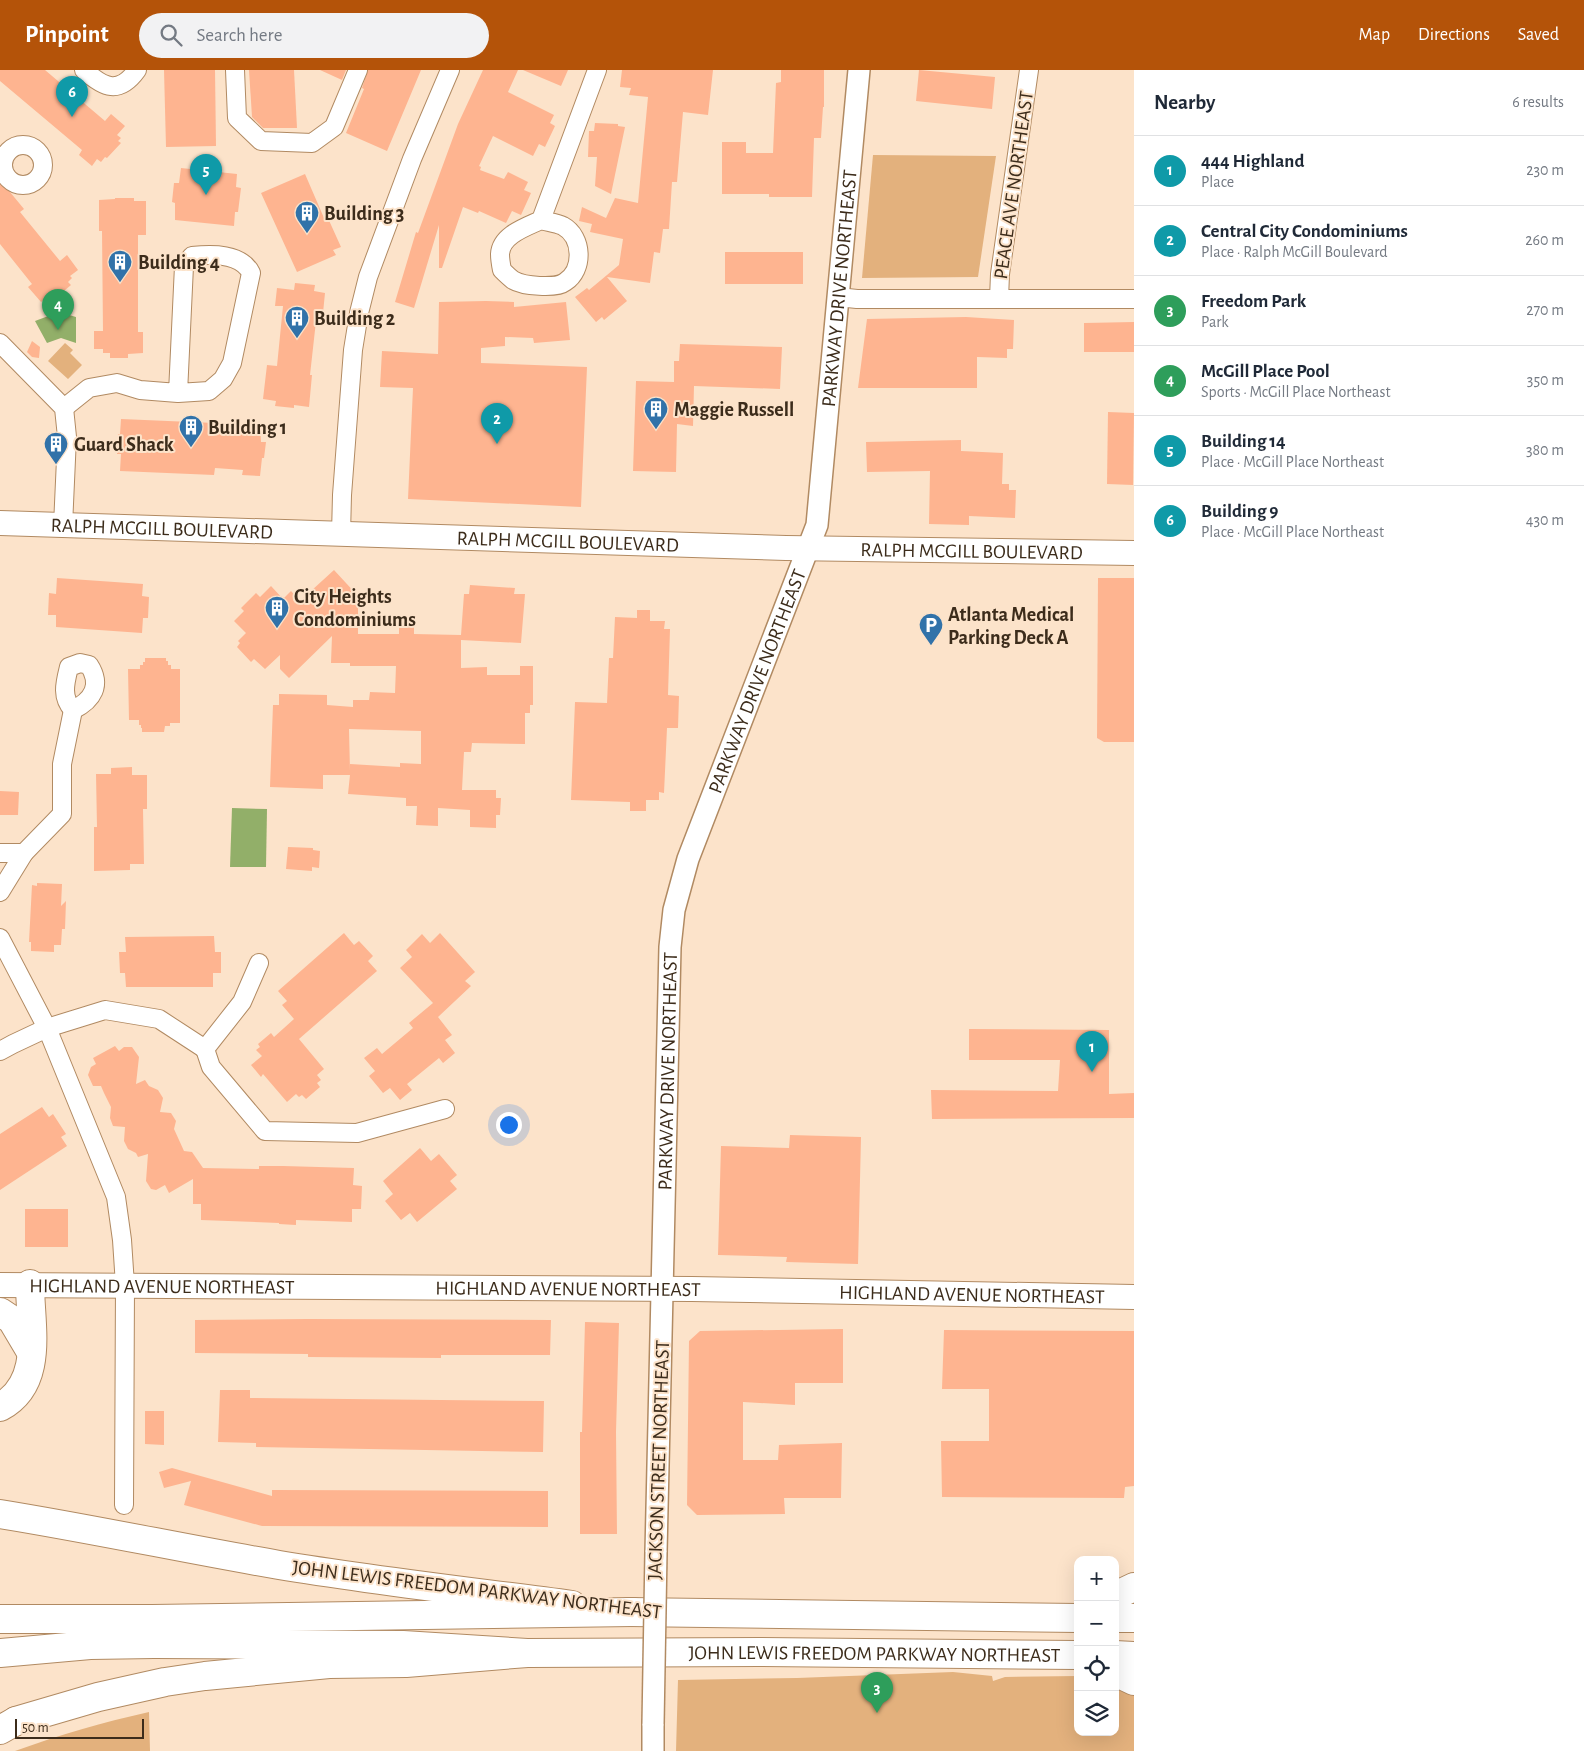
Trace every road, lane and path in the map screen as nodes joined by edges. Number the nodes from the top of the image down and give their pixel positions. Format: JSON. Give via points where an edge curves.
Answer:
{"nodes":[{"id":1,"x":84,"y":70,"type":"edge"},
{"id":2,"x":137,"y":70,"type":"edge"},
{"id":3,"x":235,"y":70,"type":"edge"},
{"id":4,"x":358,"y":70,"type":"edge"},
{"id":5,"x":450,"y":70,"type":"edge"},
{"id":6,"x":597,"y":70,"type":"edge"},
{"id":7,"x":859,"y":70,"type":"edge"},
{"id":8,"x":1029,"y":70,"type":"edge"},
{"id":9,"x":541,"y":220,"type":"junction"},
{"id":10,"x":838,"y":297,"type":"junction"},
{"id":11,"x":999,"y":299,"type":"junction"},
{"id":12,"x":1134,"y":299,"type":"edge"},
{"id":13,"x":0,"y":343,"type":"edge"},
{"id":14,"x":178,"y":393,"type":"junction"},
{"id":15,"x":64,"y":408,"type":"junction"},
{"id":16,"x":0,"y":523,"type":"edge"},
{"id":17,"x":63,"y":526,"type":"junction"},
{"id":18,"x":341,"y":534,"type":"junction"},
{"id":19,"x":808,"y":549,"type":"junction"},
{"id":20,"x":1134,"y":553,"type":"edge"},
{"id":21,"x":73,"y":710,"type":"dead end"},
{"id":22,"x":0,"y":852,"type":"edge"},
{"id":23,"x":24,"y":853,"type":"junction"},
{"id":24,"x":0,"y":892,"type":"edge"},
{"id":25,"x":0,"y":938,"type":"edge"},
{"id":26,"x":259,"y":963,"type":"dead end"},
{"id":27,"x":47,"y":1028,"type":"junction"},
{"id":28,"x":205,"y":1049,"type":"junction"},
{"id":29,"x":0,"y":1051,"type":"edge"},
{"id":30,"x":445,"y":1109,"type":"dead end"},
{"id":31,"x":30,"y":1284,"type":"junction"},
{"id":32,"x":0,"y":1285,"type":"edge"},
{"id":33,"x":125,"y":1285,"type":"junction"},
{"id":34,"x":661,"y":1289,"type":"junction"},
{"id":35,"x":1134,"y":1297,"type":"edge"},
{"id":36,"x":0,"y":1312,"type":"edge"},
{"id":37,"x":33,"y":1356,"type":"junction"},
{"id":38,"x":0,"y":1408,"type":"edge"},
{"id":39,"x":124,"y":1505,"type":"dead end"},
{"id":40,"x":0,"y":1514,"type":"edge"},
{"id":41,"x":1134,"y":1588,"type":"edge"},
{"id":42,"x":1119,"y":1594,"type":"edge"},
{"id":43,"x":633,"y":1612,"type":"junction"},
{"id":44,"x":1064,"y":1617,"type":"edge"},
{"id":45,"x":1119,"y":1618,"type":"edge"},
{"id":46,"x":1134,"y":1618,"type":"edge"},
{"id":47,"x":0,"y":1619,"type":"edge"},
{"id":48,"x":0,"y":1653,"type":"edge"},
{"id":49,"x":527,"y":1653,"type":"junction"},
{"id":50,"x":1119,"y":1655,"type":"edge"},
{"id":51,"x":1074,"y":1656,"type":"edge"},
{"id":52,"x":1134,"y":1656,"type":"edge"},
{"id":53,"x":1119,"y":1674,"type":"edge"},
{"id":54,"x":1134,"y":1681,"type":"edge"},
{"id":55,"x":5,"y":1725,"type":"edge"},
{"id":56,"x":653,"y":1751,"type":"edge"}],
"edges":[{"from":1,"to":2,"type":"street","via":[[98,82],[109,86],[130,80]]},
{"from":3,"to":4,"type":"street","via":[[237,118],[260,141],[312,143],[334,127]]},
{"from":5,"to":18,"type":"street","via":[[368,277],[359,313],[353,350]]},
{"from":6,"to":9,"type":"street"},
{"from":7,"to":10,"type":"street","name":"PARKWAY DRIVE NORTHEAST"},
{"from":8,"to":11,"type":"street","name":"PEACE AVE NORTHEAST"},
{"from":9,"to":9,"type":"street","via":[[512,234],[500,254],[502,270],[514,281],[549,287],[566,282],[576,269],[579,252],[576,238],[563,226]]},
{"from":10,"to":11,"type":"street"},
{"from":10,"to":19,"type":"street","name":"PARKWAY DRIVE NORTHEAST","via":[[817,525]]},
{"from":11,"to":12,"type":"street"},
{"from":13,"to":15,"type":"street"},
{"from":14,"to":14,"type":"street","via":[[184,266],[192,256],[221,255],[237,259],[247,265],[251,273],[232,363],[223,379],[209,391]]},
{"from":14,"to":15,"type":"street","via":[[140,390],[117,383],[90,388]]},
{"from":15,"to":17,"type":"street","via":[[67,438]]},
{"from":16,"to":17,"type":"main road","name":"RALPH MCGILL BOULEVARD"},
{"from":17,"to":18,"type":"main road","name":"RALPH MCGILL BOULEVARD"},
{"from":18,"to":19,"type":"main road","name":"RALPH MCGILL BOULEVARD"},
{"from":19,"to":20,"type":"main road","name":"RALPH MCGILL BOULEVARD"},
{"from":19,"to":34,"type":"street","name":"PARKWAY DRIVE NORTHEAST","via":[[688,859],[674,910],[670,947]]},
{"from":21,"to":23,"type":"street","via":[[62,764],[62,814]]},
{"from":22,"to":23,"type":"street"},
{"from":23,"to":24,"type":"street"},
{"from":25,"to":27,"type":"street"},
{"from":26,"to":28,"type":"street","via":[[242,1002]]},
{"from":27,"to":28,"type":"street","via":[[104,1010],[160,1019]]},
{"from":27,"to":29,"type":"street"},
{"from":27,"to":33,"type":"street","via":[[116,1197]]},
{"from":28,"to":30,"type":"street","via":[[211,1067],[265,1131],[357,1133]]},
{"from":31,"to":32,"type":"main road","name":"HIGHLAND AVENUE NORTHEAST"},
{"from":31,"to":33,"type":"main road","name":"HIGHLAND AVENUE NORTHEAST"},
{"from":31,"to":37,"type":"highway"},
{"from":33,"to":34,"type":"main road","name":"HIGHLAND AVENUE NORTHEAST"},
{"from":33,"to":39,"type":"street"},
{"from":34,"to":35,"type":"main road","name":"HIGHLAND AVENUE NORTHEAST"},
{"from":34,"to":56,"type":"street","name":"JACKSON STREET NORTHEAST","bridge":true},
{"from":36,"to":37,"type":"highway","via":[[12,1320]]},
{"from":37,"to":38,"type":"highway","via":[[27,1379],[18,1394]]},
{"from":40,"to":43,"type":"highway","name":"JOHN LEWIS FREEDOM PARKWAY NORTHEAST","via":[[280,1565]]},
{"from":41,"to":42,"type":"highway"},
{"from":43,"to":44,"type":"highway","name":"JOHN LEWIS FREEDOM PARKWAY NORTHEAST"},
{"from":43,"to":47,"type":"highway"},
{"from":45,"to":46,"type":"highway"},
{"from":48,"to":49,"type":"highway","via":[[90,1645],[154,1644],[403,1645]]},
{"from":49,"to":51,"type":"highway","name":"JOHN LEWIS FREEDOM PARKWAY NORTHEAST"},
{"from":49,"to":55,"type":"highway","name":"JOHN LEWIS FREEDOM PARKWAY NORTHEAST","via":[[406,1663],[329,1664],[205,1676],[98,1697]]},
{"from":50,"to":52,"type":"highway"},
{"from":53,"to":54,"type":"highway"}]}
